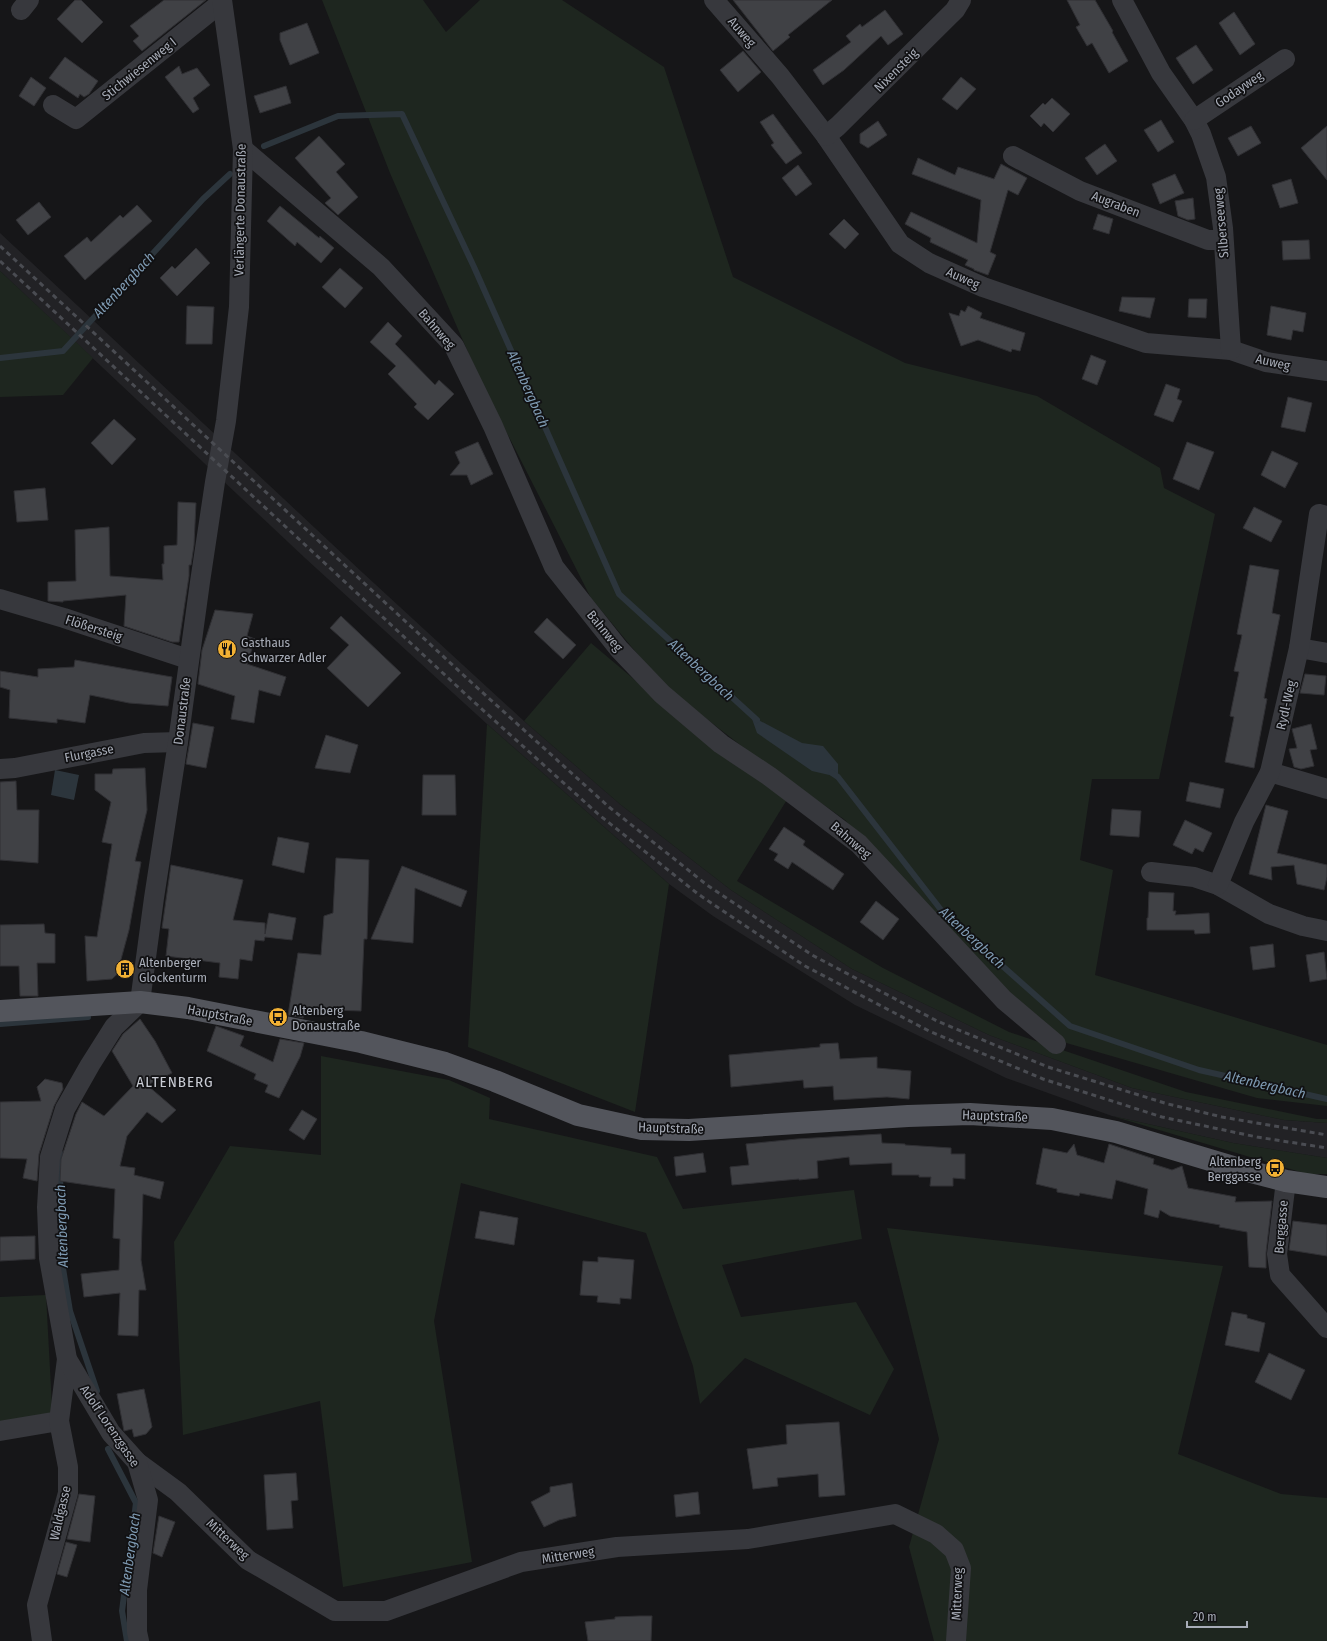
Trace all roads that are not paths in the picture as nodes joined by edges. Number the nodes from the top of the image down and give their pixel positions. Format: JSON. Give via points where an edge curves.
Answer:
{"nodes":[{"id":1,"x":714,"y":0,"type":"edge"},
{"id":2,"x":961,"y":0,"type":"edge"},
{"id":3,"x":1122,"y":0,"type":"edge"},
{"id":4,"x":222,"y":1,"type":"edge"},
{"id":5,"x":1284,"y":59,"type":"dead end"},
{"id":6,"x":53,"y":105,"type":"dead end"},
{"id":7,"x":1194,"y":120,"type":"junction"},
{"id":8,"x":826,"y":136,"type":"junction"},
{"id":9,"x":243,"y":149,"type":"junction"},
{"id":10,"x":1013,"y":156,"type":"dead end"},
{"id":11,"x":1223,"y":240,"type":"junction"},
{"id":12,"x":1231,"y":350,"type":"junction"},
{"id":13,"x":1327,"y":371,"type":"edge"},
{"id":14,"x":226,"y":421,"type":"joint"},
{"id":15,"x":1323,"y":515,"type":"edge"},
{"id":16,"x":0,"y":599,"type":"edge"},
{"id":17,"x":1299,"y":648,"type":"junction"},
{"id":18,"x":1327,"y":653,"type":"edge"},
{"id":19,"x":188,"y":659,"type":"junction"},
{"id":20,"x":178,"y":742,"type":"junction"},
{"id":21,"x":0,"y":769,"type":"edge"},
{"id":22,"x":1270,"y":772,"type":"junction"},
{"id":23,"x":1327,"y":789,"type":"edge"},
{"id":24,"x":1151,"y":872,"type":"dead end"},
{"id":25,"x":1218,"y":885,"type":"junction"},
{"id":26,"x":1327,"y":931,"type":"edge"},
{"id":27,"x":140,"y":1002,"type":"junction"},
{"id":28,"x":0,"y":1011,"type":"edge"},
{"id":29,"x":1056,"y":1044,"type":"dead end"},
{"id":30,"x":1286,"y":1181,"type":"junction"},
{"id":31,"x":1327,"y":1187,"type":"edge"},
{"id":32,"x":1327,"y":1328,"type":"edge"},
{"id":33,"x":66,"y":1359,"type":"junction"},
{"id":34,"x":59,"y":1421,"type":"junction"},
{"id":35,"x":0,"y":1431,"type":"edge"},
{"id":36,"x":137,"y":1462,"type":"junction"},
{"id":37,"x":42,"y":1641,"type":"edge"},
{"id":38,"x":139,"y":1641,"type":"edge"},
{"id":39,"x":956,"y":1641,"type":"edge"}],
"edges":[{"from":1,"to":8,"type":"street","name":"Auweg","via":[[780,76]]},
{"from":2,"to":8,"type":"street","name":"Nixensteig","via":[[955,10],[915,51]]},
{"from":3,"to":7,"type":"street","name":"Silberseeweg","via":[[1161,73]]},
{"from":4,"to":6,"type":"street","name":"Stichwiesenweg I","via":[[76,119]]},
{"from":4,"to":9,"type":"street","name":"Verlängerte Donaustraße"},
{"from":5,"to":7,"type":"street","name":"Godayweg"},
{"from":7,"to":11,"type":"street","name":"Silberseeweg","via":[[1216,177]]},
{"from":8,"to":12,"type":"street","name":"Auweg","via":[[900,244],[929,263],[983,287],[1146,343]]},
{"from":9,"to":14,"type":"street","name":"Verlängerte Donaustraße","via":[[239,307]]},
{"from":9,"to":29,"type":"street","name":"Bahnweg","via":[[381,267],[454,346],[493,426],[554,566],[619,649],[662,694],[721,744],[769,776],[859,844],[1004,1000]]},
{"from":10,"to":11,"type":"street","name":"Augraben","via":[[1080,191],[1208,240]]},
{"from":11,"to":12,"type":"street","name":"Silberseeweg"},
{"from":12,"to":13,"type":"street","name":"Auweg","via":[[1266,362]]},
{"from":14,"to":19,"type":"street","name":"Donaustraße"},
{"from":15,"to":17,"type":"street","name":"Rydl-Weg"},
{"from":16,"to":19,"type":"street","name":"Flößersteig"},
{"from":17,"to":18,"type":"street"},
{"from":17,"to":22,"type":"street","name":"Rydl-Weg"},
{"from":19,"to":20,"type":"street","name":"Donaustraße"},
{"from":20,"to":21,"type":"street","name":"Flurgasse","via":[[144,743]]},
{"from":20,"to":27,"type":"street","name":"Donaustraße"},
{"from":22,"to":23,"type":"street"},
{"from":22,"to":25,"type":"street","name":"Rydl-Weg","via":[[1244,822]]},
{"from":24,"to":25,"type":"street","via":[[1194,877]]},
{"from":25,"to":26,"type":"street","via":[[1269,914]]},
{"from":27,"to":28,"type":"main road","name":"Hauptstraße"},
{"from":27,"to":30,"type":"main road","name":"Hauptstraße","via":[[188,1008],[361,1042],[445,1063],[495,1080],[578,1115],[642,1129],[689,1130],[970,1114],[1052,1119],[1116,1132]]},
{"from":27,"to":33,"type":"street","name":"Adolf Lorenzgasse","via":[[114,1027],[90,1065],[65,1109],[50,1157],[47,1207],[49,1258]]},
{"from":30,"to":31,"type":"main road","name":"Hauptstraße"},
{"from":30,"to":32,"type":"street","name":"Berggasse","via":[[1278,1254],[1280,1275]]},
{"from":33,"to":34,"type":"street","name":"Waldgasse"},
{"from":33,"to":36,"type":"street","name":"Adolf Lorenzgasse","via":[[111,1433]]},
{"from":34,"to":35,"type":"street"},
{"from":34,"to":37,"type":"street","name":"Waldgasse","via":[[68,1467],[68,1493],[36,1605]]},
{"from":36,"to":38,"type":"street","name":"Adolf Lorenzgasse","via":[[148,1500],[137,1590]]},
{"from":36,"to":39,"type":"street","name":"Mitterweg","via":[[178,1492],[248,1560],[335,1611],[386,1611],[521,1562],[617,1547],[748,1539],[895,1514],[936,1534],[954,1550],[961,1568]]}]}
